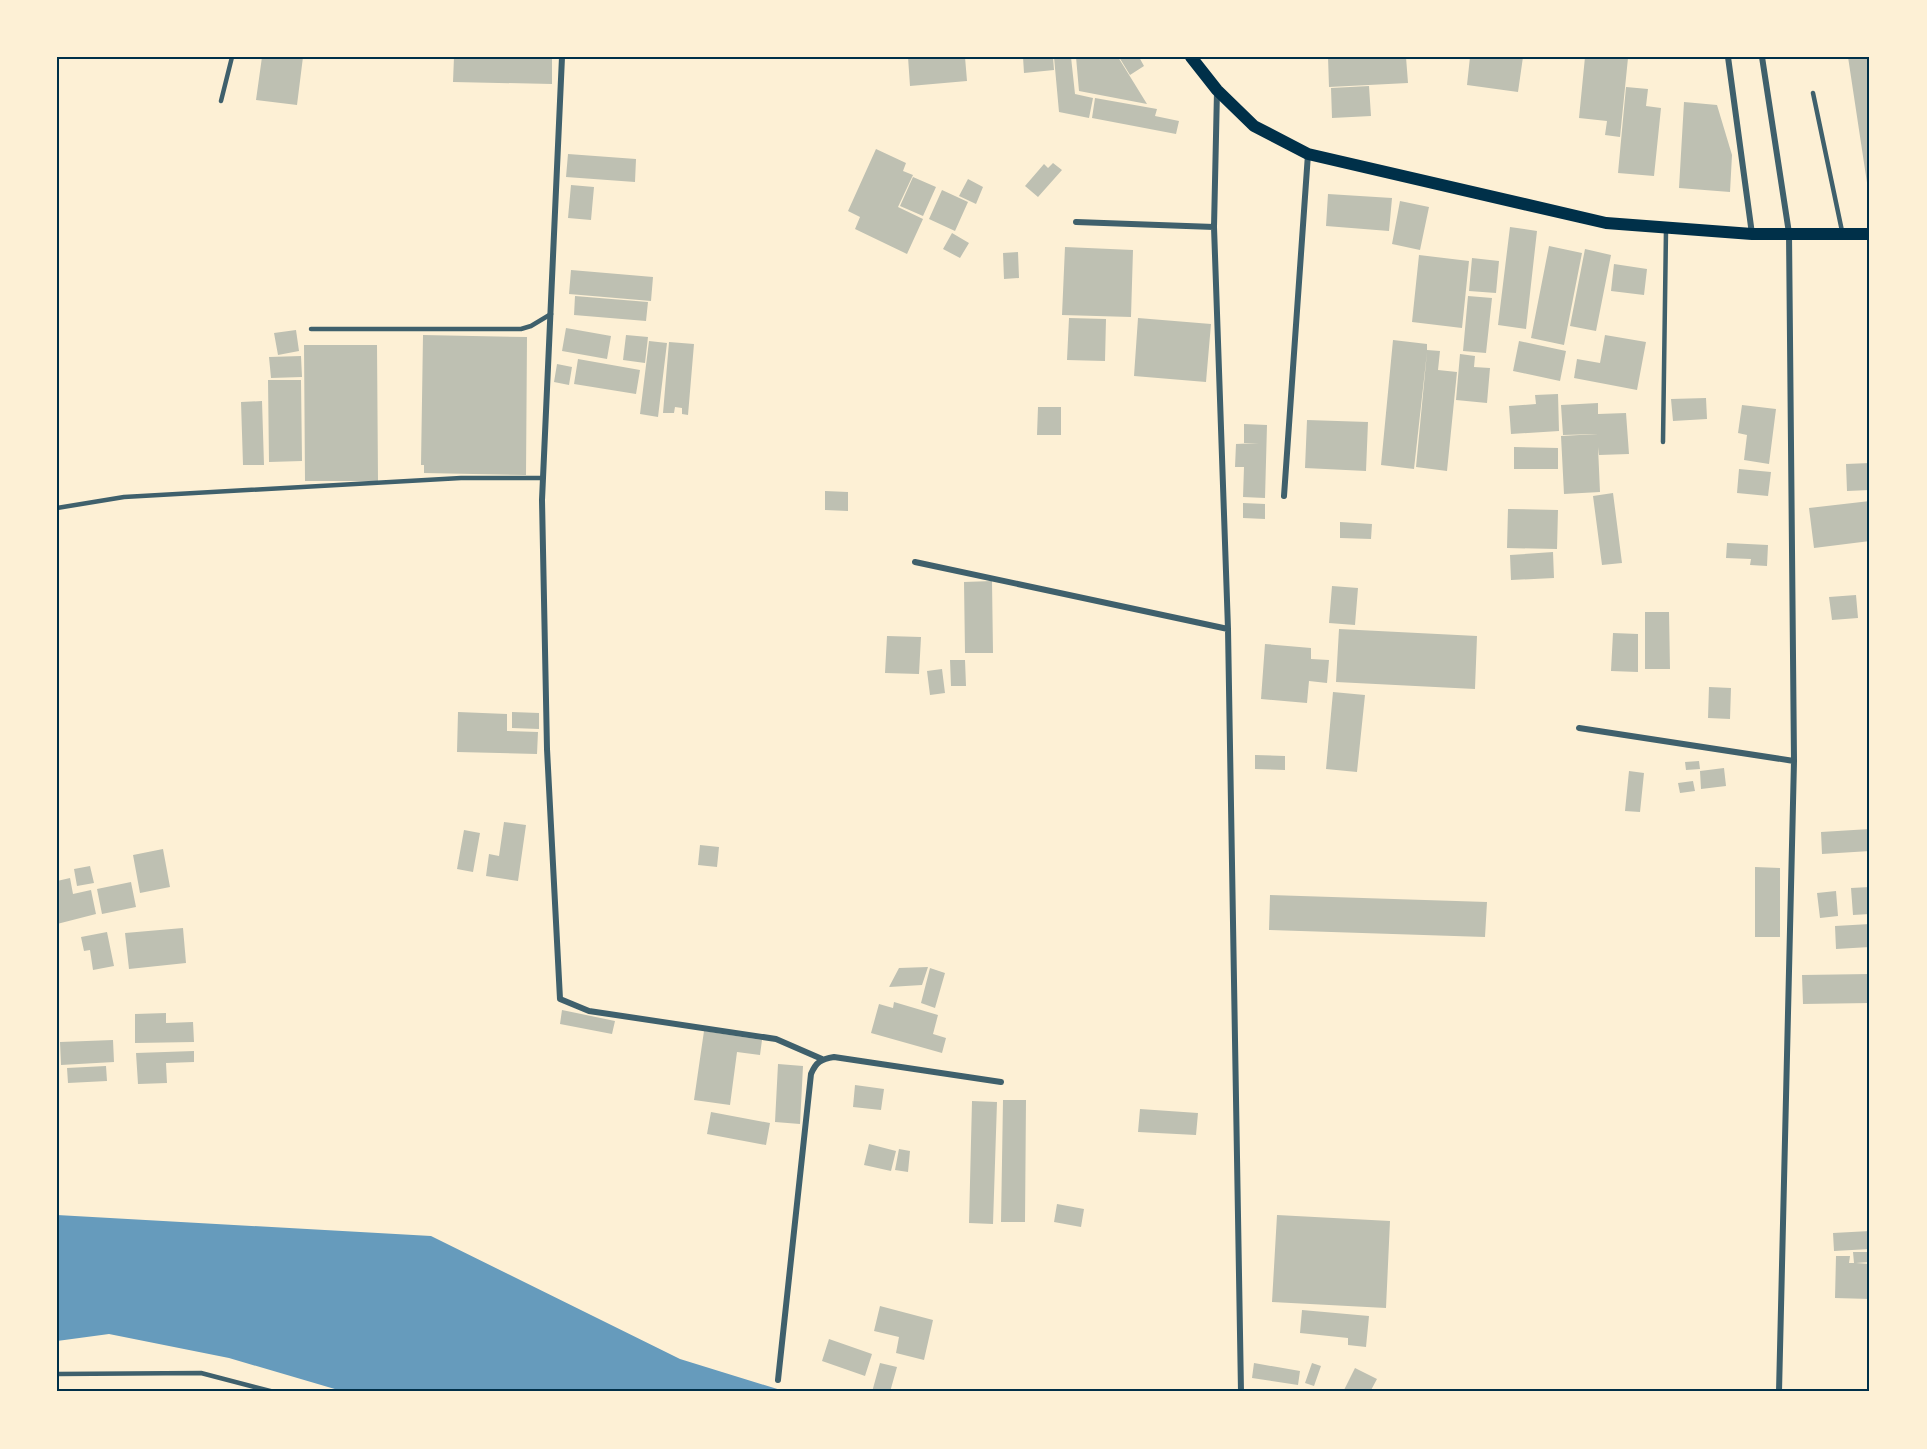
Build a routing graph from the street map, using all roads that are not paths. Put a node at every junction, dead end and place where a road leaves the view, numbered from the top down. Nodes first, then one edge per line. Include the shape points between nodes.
1 (232, 57) edge
2 (562, 57) edge
3 (1191, 57) edge
4 (1728, 57) edge
5 (1761, 57) edge
6 (1217, 90) junction
7 (1813, 93) dead end
8 (221, 101) dead end
9 (1308, 154) junction
10 (1076, 222) dead end
11 (1214, 227) junction
12 (1666, 227) junction
13 (1789, 233) junction
14 (1752, 234) junction
15 (1842, 234) junction
16 (1870, 234) edge
17 (550, 314) junction
18 (311, 329) dead end
19 (1663, 442) dead end
20 (543, 478) junction
21 (1284, 496) dead end
22 (57, 508) edge
23 (915, 562) dead end
24 (1228, 629) junction
25 (1579, 728) dead end
26 (1794, 761) junction
27 (822, 1059) junction
28 (1001, 1082) dead end
29 (57, 1374) edge
30 (778, 1380) dead end
31 (274, 1392) edge
32 (1241, 1392) edge
33 (1779, 1392) edge

1 - 8 lane
2 - 17 street
3 - 6 main road
4 - 14 street
5 - 13 street
6 - 9 main road via 1254,126
6 - 11 street
7 - 15 lane
9 - 12 main road via 1606,223
9 - 21 street
10 - 11 street
11 - 24 street
12 - 14 main road
12 - 19 lane
13 - 14 main road
13 - 15 main road
13 - 26 street
15 - 16 main road
17 - 18 lane via 521,329
17 - 20 street
20 - 22 lane via 461,478 135,496
20 - 27 street via 548,749 560,999 589,1011 776,1039
23 - 24 street
24 - 32 street
25 - 26 street
26 - 33 street
27 - 28 street
27 - 30 street via 811,1074
29 - 31 lane via 201,1373

